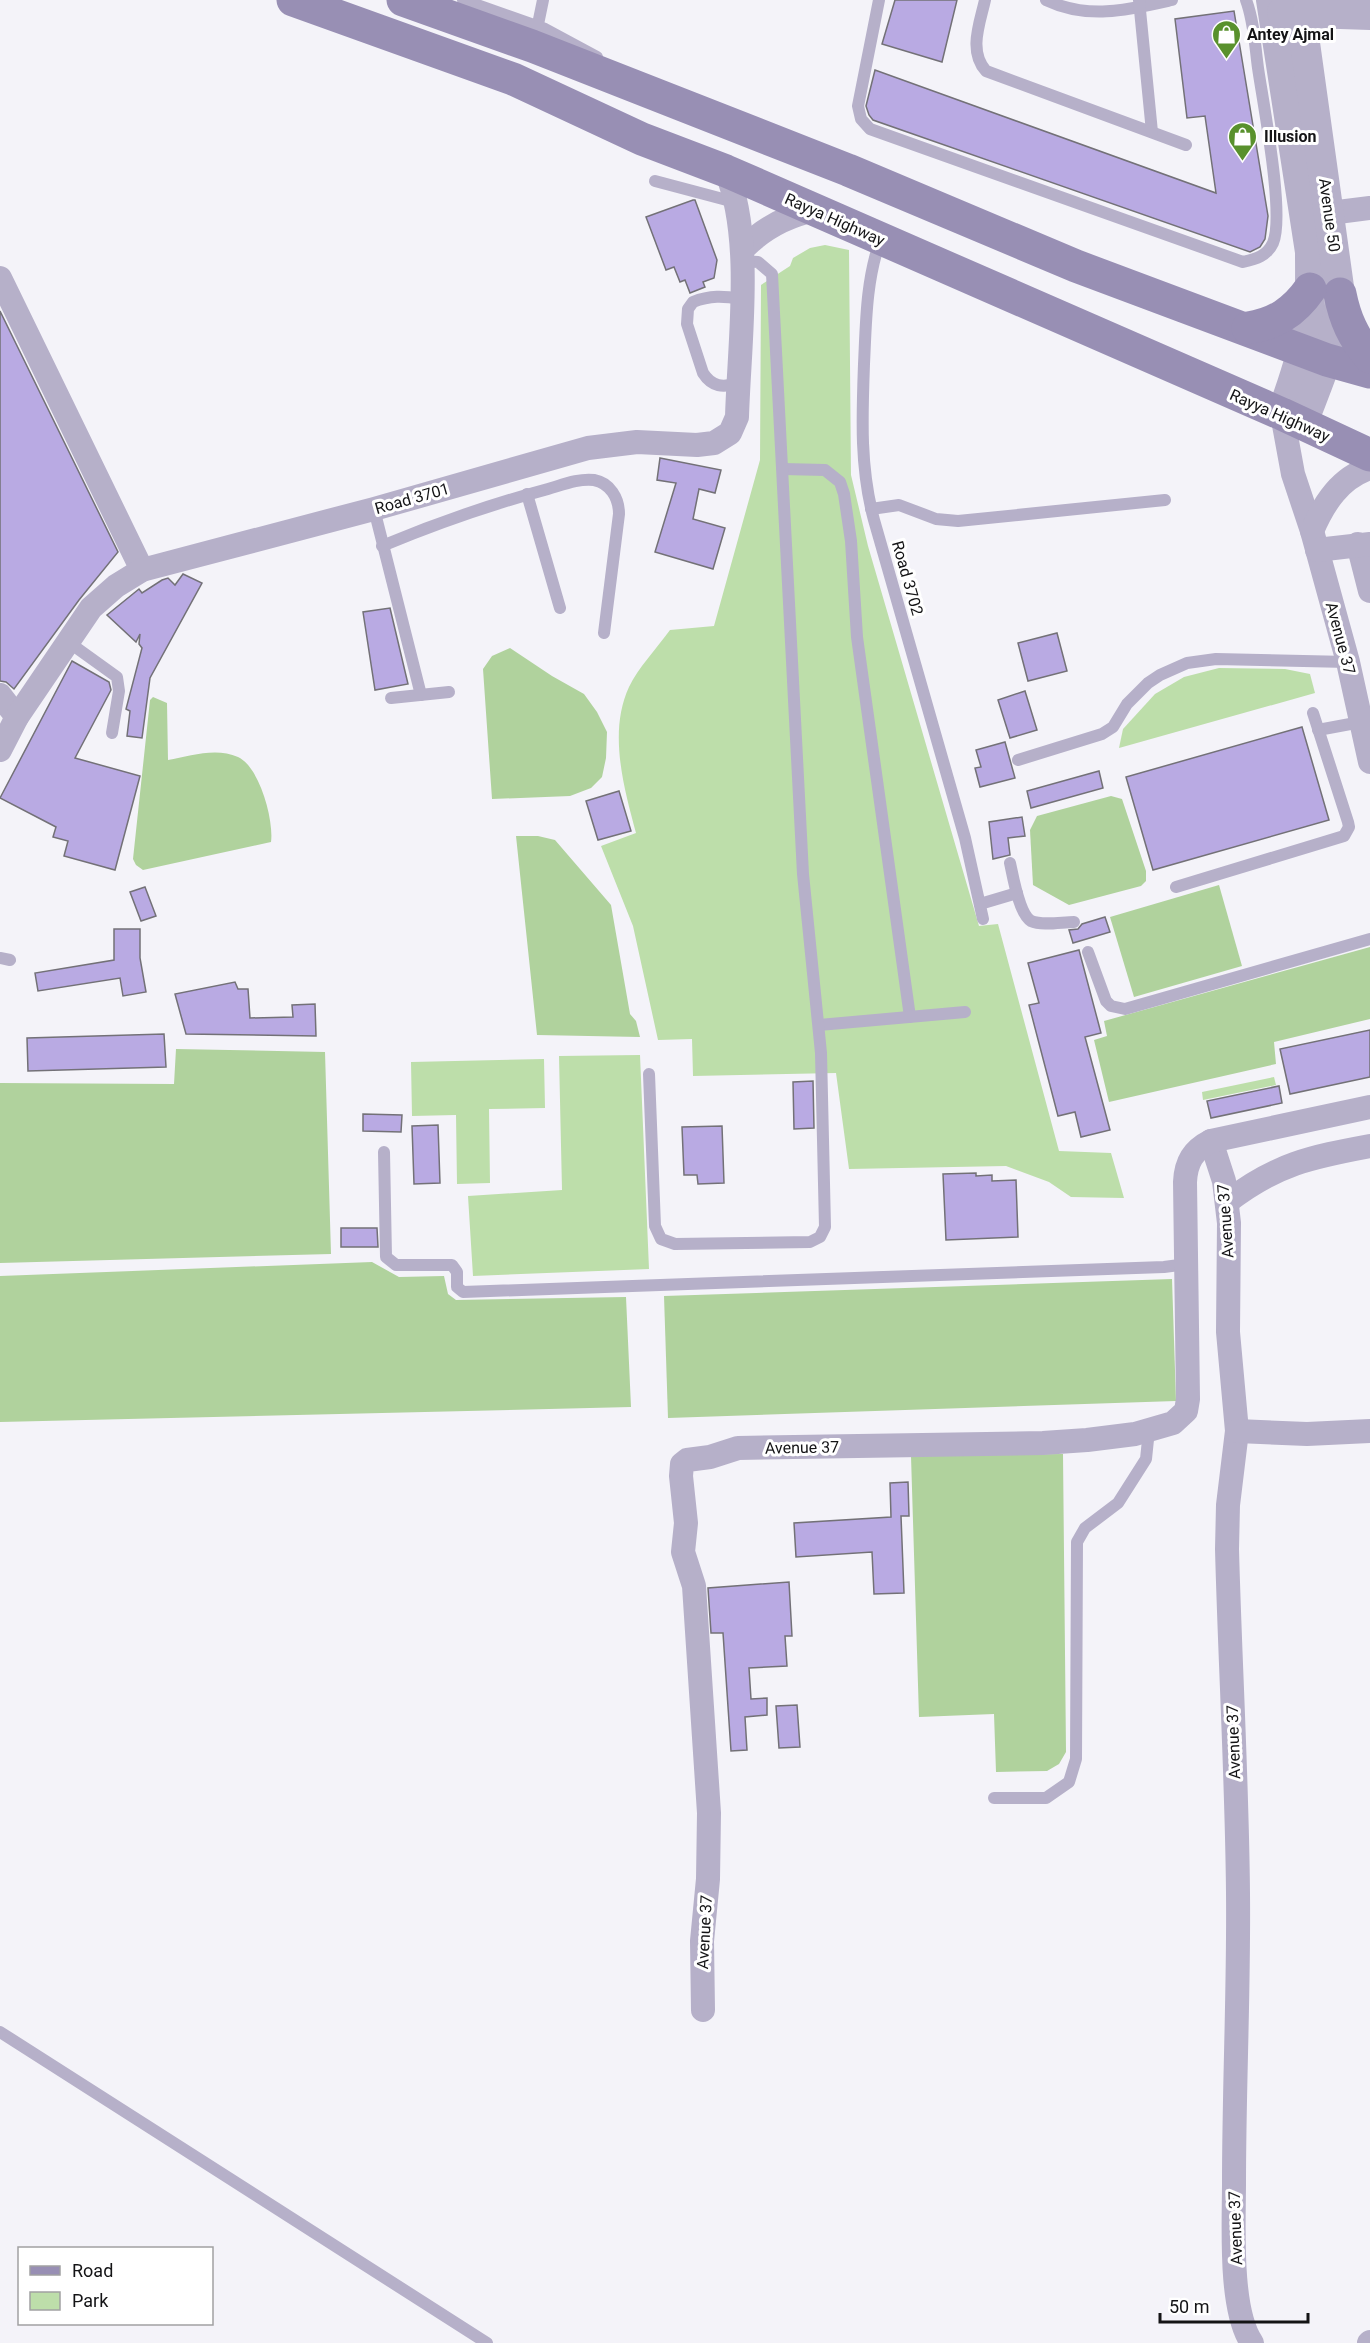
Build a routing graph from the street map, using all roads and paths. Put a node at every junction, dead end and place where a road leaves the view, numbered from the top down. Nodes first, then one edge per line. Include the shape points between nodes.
1 (293, 0) edge
2 (403, 0) edge
3 (463, 0) edge
4 (543, 0) edge
5 (879, 0) edge
6 (985, 0) edge
7 (1172, 0) edge
8 (1246, 0) edge
9 (1052, 1) edge
10 (1139, 4) edge
11 (1091, 6) edge
12 (1286, 6) edge
13 (1370, 15) edge
14 (535, 36) junction
15 (1152, 132) junction
16 (1186, 145) dead end
17 (726, 171) junction
18 (655, 181) dead end
19 (738, 203) junction
20 (1370, 208) edge
21 (815, 210) junction
22 (1330, 213) junction
23 (881, 240) junction
24 (742, 256) junction
25 (0, 278) edge
26 (1325, 292) junction
27 (741, 299) junction
28 (1248, 328) junction
29 (1315, 355) junction
30 (1370, 357) edge
31 (1370, 372) edge
32 (738, 383) junction
33 (1292, 419) junction
34 (1370, 455) edge
35 (1370, 468) edge
36 (783, 469) junction
37 (528, 494) junction
38 (1165, 500) dead end
39 (374, 509) junction
40 (871, 509) junction
41 (1314, 541) junction
42 (1364, 544) edge
43 (382, 546) junction
44 (142, 570) junction
45 (1370, 591) edge
46 (560, 608) dead end
47 (604, 633) dead end
48 (67, 641) junction
49 (1348, 662) junction
50 (449, 692) dead end
51 (0, 695) edge
52 (421, 695) junction
53 (391, 698) dead end
54 (1313, 712) dead end
55 (17, 717) junction
56 (1361, 722) junction
57 (1318, 730) junction
58 (112, 733) dead end
59 (0, 750) edge
60 (1018, 760) dead end
61 (1370, 762) edge
62 (1010, 863) dead end
63 (1176, 887) dead end
64 (1017, 893) junction
65 (980, 904) junction
66 (983, 919) dead end
67 (1074, 922) dead end
68 (1370, 939) edge
69 (1088, 952) dead end
70 (965, 1012) dead end
71 (910, 1017) junction
72 (819, 1025) junction
73 (649, 1074) dead end
74 (1370, 1107) edge
75 (1211, 1141) junction
76 (1370, 1146) edge
77 (384, 1152) dead end
78 (1227, 1202) junction
79 (1187, 1264) junction
80 (1149, 1430) junction
81 (1236, 1431) junction
82 (1370, 1431) edge
83 (994, 1798) dead end
84 (703, 2010) dead end
85 (0, 2032) edge
86 (488, 2343) edge
87 (1252, 2343) edge

1 - 17 main road, Rayya Highway via 513,79 642,139
2 - 14 main road
3 - 14 lane
4 - 14 lane
5 - 8 lane via 858,106 861,120 870,129 1243,262 1266,253 1276,230 1272,159
6 - 15 lane via 976,51 986,70
7 - 10 lane
9 - 11 lane
10 - 11 lane via 1123,11
10 - 15 lane
12 - 13 street
12 - 22 street, Avenue 50
12 - 26 street, Avenue 50 via 1310,252
14 - 28 main road via 630,84 1076,266
15 - 16 lane
17 - 19 street, Road 3701
17 - 21 main road, Rayya Highway
18 - 19 lane
19 - 24 street, Road 3701
20 - 22 street
21 - 23 main road, Rayya Highway
21 - 24 street via 774,225 751,240
22 - 26 street, Avenue 50
23 - 33 main road, Rayya Highway
23 - 40 lane, Road 3702 via 868,290 861,437
24 - 27 street, Road 3701
24 - 36 lane via 758,262 772,274
25 - 44 street
26 - 28 main road via 1302,302 1277,321
26 - 29 street, Avenue 50
26 - 30 main road
27 - 32 street, Road 3701
27 - 32 lane via 702,298 693,302 686,316 707,380 721,387
28 - 29 main road
29 - 31 main road
29 - 33 street, Avenue 50
32 - 39 street, Road 3701 via 734,425 730,433 714,443 637,442 588,448
33 - 34 main road, Rayya Highway
33 - 41 street, Avenue 37 via 1293,474
35 - 41 street via 1339,486 1322,507
36 - 71 lane via 825,470 840,482 844,494 857,638
36 - 72 lane via 804,883
37 - 43 lane via 430,525
37 - 46 lane
37 - 47 lane via 593,480 607,486 617,499 619,514
38 - 40 lane via 958,521 936,519 899,505
39 - 43 lane
39 - 44 street, Road 3701
40 - 65 lane, Road 3702 via 962,827
41 - 42 street
41 - 49 street, Avenue 37
42 - 45 street
43 - 52 lane
44 - 48 street, Road 3701 via 101,597
48 - 55 street, Road 3701
48 - 58 lane via 114,674 119,682
49 - 56 street, Avenue 37
49 - 60 lane via 1216,659 1187,663 1148,683 1127,704 1113,727 1102,734
50 - 52 lane
51 - 55 street
52 - 53 lane
54 - 57 lane
55 - 59 street, Road 3701
56 - 57 lane
56 - 61 street, Avenue 37
57 - 63 lane via 1348,822 1344,836
62 - 64 lane
64 - 65 lane
64 - 67 lane via 1025,915 1033,922
65 - 66 lane, Road 3702
68 - 69 lane via 1125,1009 1111,1006 1102,996
70 - 71 lane
71 - 72 lane
72 - 73 lane via 825,1227 820,1238 810,1242 675,1244 661,1239 655,1226
74 - 75 street
75 - 78 street, Avenue 37
75 - 79 street, Avenue 37 via 1194,1153 1186,1171
76 - 78 street via 1289,1164
77 - 79 lane via 386,1257 396,1265 452,1265 457,1272 457,1287 463,1292
78 - 81 street, Avenue 37 via 1228,1332
79 - 80 street, Avenue 37 via 1187,1405 1178,1420
80 - 83 lane via 1146,1459 1118,1503 1084,1528 1077,1542 1077,1759 1069,1782 1046,1798
80 - 84 street, Avenue 37 via 1043,1443 738,1448 682,1464 686,1523 683,1552 693,1586 709,1813 702,1941
81 - 82 street
81 - 87 street, Avenue 37 via 1227,1549 1238,1893 1234,2230 1240,2314
85 - 86 lane

